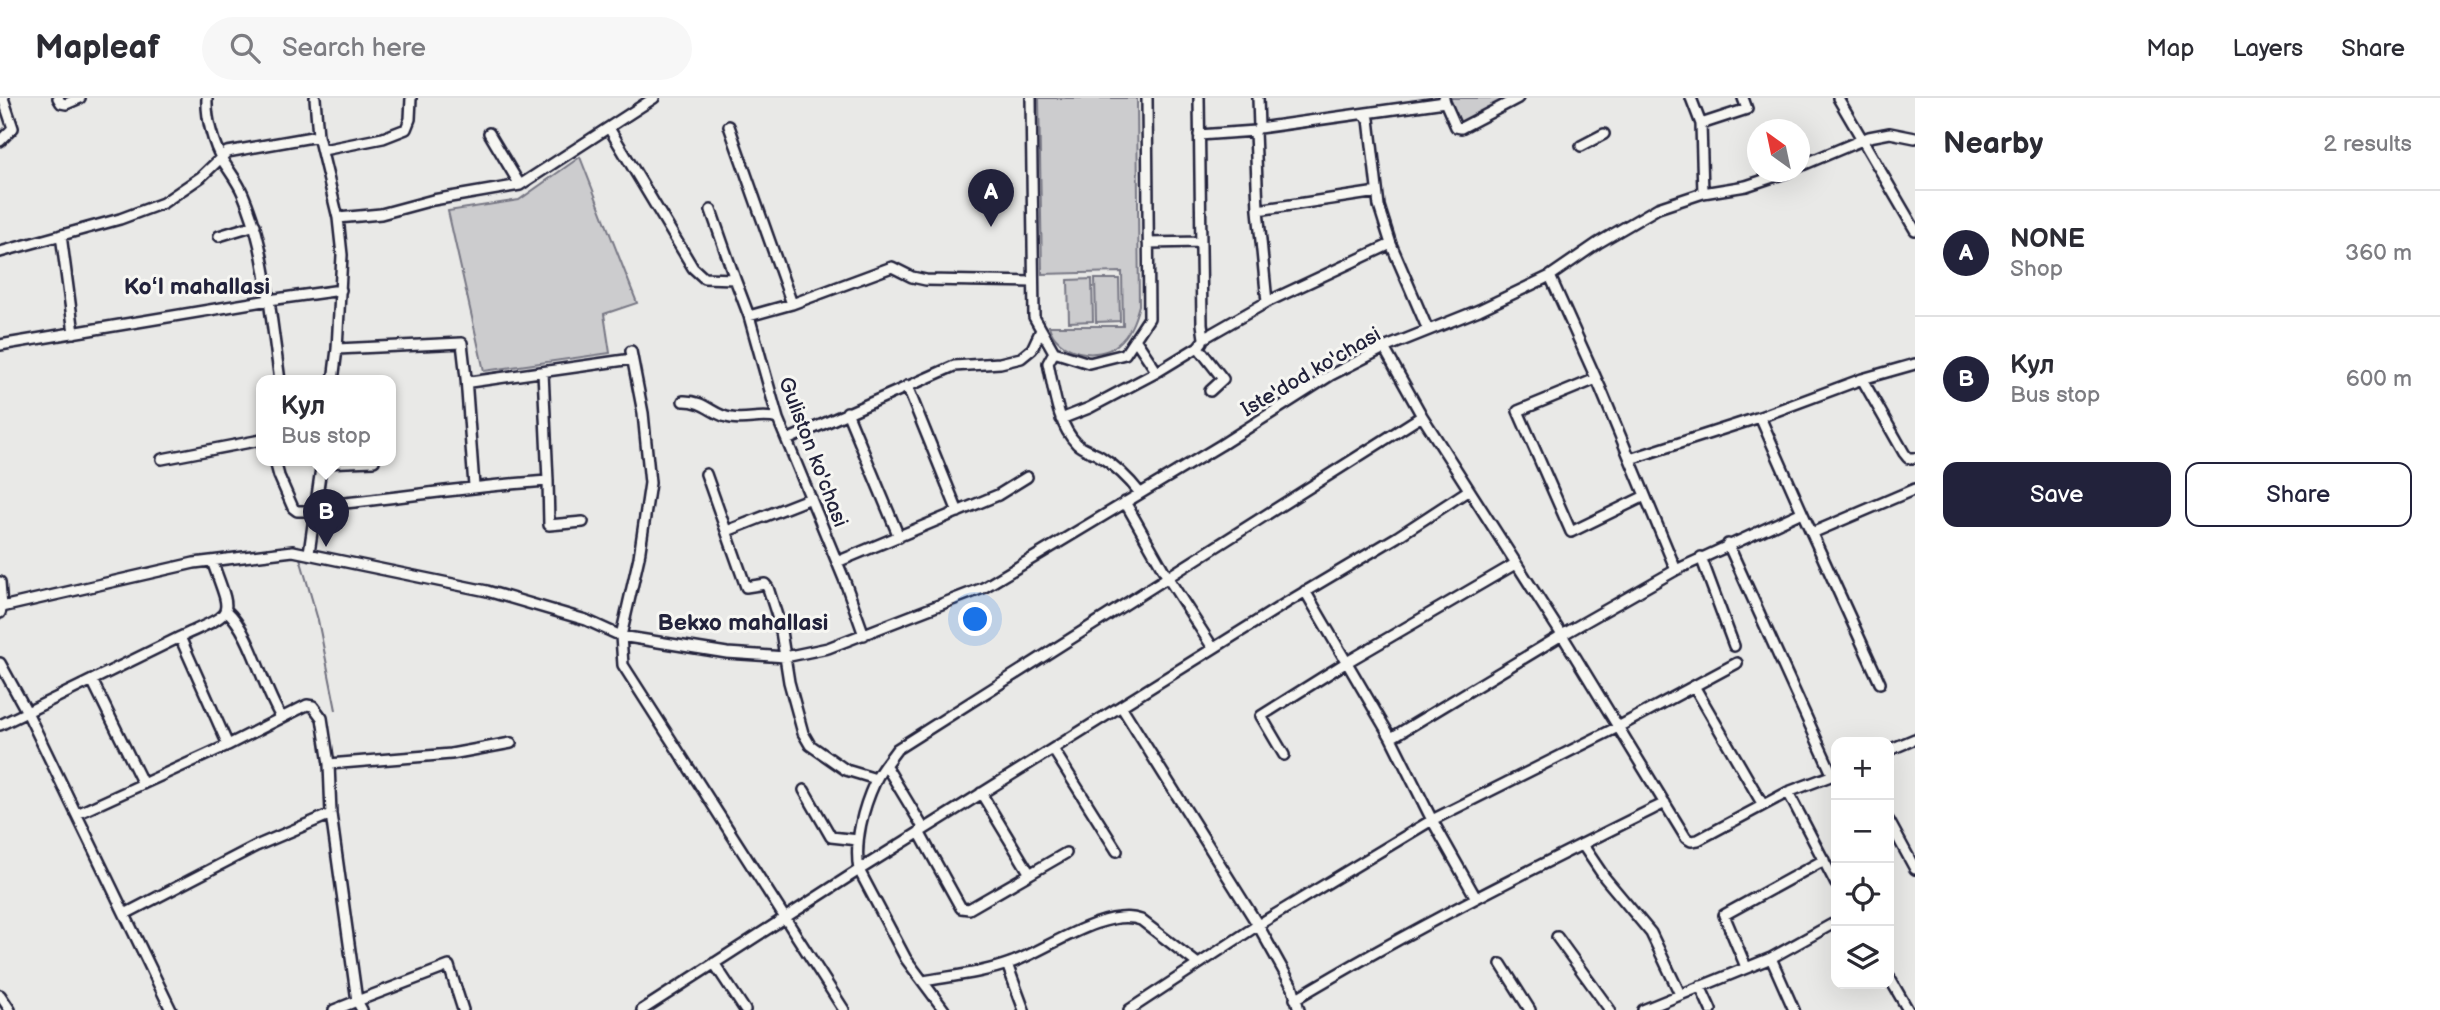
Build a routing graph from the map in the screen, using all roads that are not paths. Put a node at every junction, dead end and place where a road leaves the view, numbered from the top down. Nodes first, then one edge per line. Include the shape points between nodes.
1 (3, 98) edge
2 (58, 98) edge
3 (80, 98) edge
4 (206, 98) edge
5 (315, 98) edge
6 (411, 98) edge
7 (654, 98) edge
8 (1031, 98) edge
9 (1147, 98) edge
10 (1199, 98) edge
11 (1258, 98) edge
12 (1518, 98) edge
13 (1691, 98) edge
14 (1743, 98) edge
15 (1838, 98) edge
16 (1445, 100) edge
17 (1363, 114) junction
18 (1702, 124) junction
19 (729, 126) dead end
20 (609, 128) junction
21 (1257, 130) junction
22 (489, 133) dead end
23 (1604, 134) dead end
24 (1199, 135) junction
25 (318, 136) junction
26 (1866, 138) junction
27 (1915, 138) edge
28 (0, 141) edge
29 (1581, 146) dead end
30 (323, 150) junction
31 (221, 158) junction
32 (1810, 162) edge
33 (1758, 182) edge
34 (520, 185) junction
35 (1377, 192) junction
36 (1703, 193) junction
37 (711, 210) dead end
38 (1258, 210) junction
39 (338, 218) junction
40 (256, 225) junction
41 (1915, 230) edge
42 (61, 235) junction
43 (219, 236) dead end
44 (1201, 242) junction
45 (1148, 243) junction
46 (1391, 244) junction
47 (0, 252) edge
48 (1550, 276) junction
49 (735, 279) junction
50 (1033, 282) junction
51 (341, 290) junction
52 (270, 300) junction
53 (1267, 302) junction
54 (792, 304) junction
55 (749, 316) junction
56 (1041, 330) junction
57 (1427, 330) junction
58 (74, 333) junction
59 (1204, 338) junction
60 (1135, 339) junction
61 (0, 345) edge
62 (1199, 347) junction
63 (1384, 348) junction
64 (337, 349) junction
65 (1054, 352) junction
66 (1915, 364) edge
67 (543, 372) junction
68 (1157, 372) junction
69 (279, 375) edge
70 (334, 375) edge
71 (466, 378) junction
72 (1596, 379) junction
73 (1862, 379) junction
74 (906, 386) junction
75 (1210, 391) dead end
76 (683, 401) dead end
77 (847, 412) junction
78 (1422, 415) junction
79 (1759, 417) junction
80 (778, 419) junction
81 (1061, 419) junction
82 (787, 440) junction
83 (256, 441) edge
84 (1915, 458) edge
85 (162, 459) dead end
86 (1630, 459) junction
87 (276, 466) edge
88 (321, 466) edge
89 (706, 474) dead end
90 (1027, 477) dead end
91 (548, 481) junction
92 (474, 486) junction
93 (1915, 489) edge
94 (1469, 490) junction
95 (1140, 494) junction
96 (1645, 496) junction
97 (811, 498) junction
98 (1125, 502) junction
99 (315, 508) junction
100 (958, 512) junction
101 (1802, 512) junction
102 (583, 522) dead end
103 (727, 531) junction
104 (1812, 533) junction
105 (899, 537) junction
106 (1728, 544) junction
107 (309, 553) junction
108 (1701, 558) junction
109 (212, 561) junction
110 (838, 562) junction
111 (1515, 564) junction
112 (1676, 570) junction
113 (1168, 578) junction
114 (0, 582) edge
115 (1305, 591) junction
116 (1, 610) edge
117 (227, 611) junction
118 (864, 635) junction
119 (1562, 635) junction
120 (621, 636) junction
121 (180, 637) junction
122 (1734, 646) dead end
123 (1213, 648) junction
124 (785, 657) junction
125 (1347, 662) junction
126 (0, 663) edge
127 (1737, 663) dead end
128 (92, 680) junction
129 (1880, 683) dead end
130 (1694, 686) junction
131 (1121, 706) junction
132 (27, 712) junction
133 (281, 717) junction
134 (0, 725) edge
135 (1618, 727) junction
136 (1391, 738) junction
137 (1915, 739) edge
138 (511, 743) dead end
139 (228, 745) junction
140 (1053, 749) junction
141 (1894, 749) edge
142 (1284, 755) dead end
143 (329, 764) junction
144 (886, 766) junction
145 (1831, 766) edge
146 (1831, 776) edge
147 (876, 779) junction
148 (143, 784) junction
149 (804, 790) dead end
150 (1787, 792) junction
151 (981, 793) junction
152 (1665, 803) junction
153 (1763, 806) junction
154 (77, 814) junction
155 (331, 814) junction
156 (1432, 820) junction
157 (921, 830) junction
158 (1894, 830) edge
159 (858, 841) junction
160 (1581, 844) junction
161 (1117, 851) dead end
162 (1066, 853) dead end
163 (1824, 860) junction
164 (1915, 869) edge
165 (859, 870) junction
166 (1030, 874) junction
167 (1831, 874) edge
168 (1476, 898) junction
169 (125, 914) junction
170 (783, 918) junction
171 (1258, 925) junction
172 (1831, 925) edge
173 (1557, 937) dead end
174 (1771, 958) junction
175 (714, 963) junction
176 (1007, 964) junction
177 (1198, 964) junction
178 (1501, 964) dead end
179 (1746, 967) junction
180 (924, 981) junction
181 (1700, 986) junction
182 (1894, 986) edge
183 (1680, 994) junction
184 (0, 995) edge
185 (1295, 999) junction
186 (360, 1006) edge
187 (649, 1008) edge
188 (10, 1010) edge
189 (171, 1010) edge
190 (334, 1010) edge
191 (463, 1010) edge
192 (745, 1010) edge
193 (844, 1010) edge
194 (944, 1010) edge
195 (1024, 1010) edge
196 (1129, 1010) edge
197 (1299, 1010) edge
198 (1530, 1010) edge
199 (1610, 1010) edge
200 (1643, 1010) edge
201 (1711, 1010) edge
202 (1794, 1010) edge
203 (1908, 1010) edge

1 - 28 street via 13,128
2 - 3 street via 66,104
4 - 31 street
5 - 25 street
6 - 30 street via 406,129
7 - 20 street
8 - 50 street
9 - 45 street
10 - 24 street
11 - 21 street
12 - 16 street via 1461,128 1456,127
13 - 18 street
14 - 18 street via 1746,109
15 - 26 street
16 - 17 street
17 - 21 street
17 - 35 street via 1369,119
18 - 36 street
19 - 54 street
20 - 34 street
20 - 49 street via 692,268 704,278
21 - 24 street
21 - 38 street
22 - 34 street
23 - 29 street
24 - 44 street
25 - 30 street
25 - 31 street via 226,152
26 - 27 street via 1889,133
26 - 32 street
26 - 41 street
30 - 39 street
31 - 40 street via 242,190
31 - 42 street via 163,203
33 - 36 street, Iste'dod ko'chasi
34 - 39 street via 381,214
35 - 38 street
35 - 46 street
36 - 48 street, Iste'dod ko'chasi via 1658,208
37 - 49 street, Guliston ko'chasi
38 - 53 street
39 - 51 street
40 - 43 street
40 - 52 street
42 - 47 street
42 - 58 street
44 - 45 street
44 - 59 street
45 - 60 street via 1149,317
46 - 53 street
46 - 57 street
48 - 57 street, Iste'dod ko'chasi
48 - 72 street
49 - 55 street, Guliston ko'chasi
50 - 54 street via 926,280 892,267
50 - 56 street via 1034,317
51 - 52 street
51 - 64 street
52 - 58 street
52 - 69 street
53 - 59 street
54 - 55 street
55 - 80 street, Guliston ko'chasi
56 - 65 street
56 - 74 street via 1032,349 1021,358 954,366
57 - 63 street, Iste'dod ko'chasi
58 - 61 street
59 - 62 street
60 - 65 street via 1125,354 1089,363
60 - 68 street
62 - 68 street
62 - 75 street via 1223,379
63 - 78 street
63 - 95 street, Iste'dod ko'chasi via 1331,375
64 - 70 street
64 - 71 street via 462,343
65 - 81 street via 1048,363
66 - 73 street
67 - 71 street via 470,382
67 - 91 street
67 - 120 street via 632,355 650,482
68 - 81 street
71 - 92 street
72 - 86 street
72 - 96 street via 1518,411 1571,532
73 - 79 street
73 - 84 street via 1904,453
74 - 77 street
74 - 100 street
76 - 80 street via 696,400 730,419
77 - 82 street
77 - 105 street
78 - 94 street
78 - 113 street
79 - 86 street
79 - 101 street
80 - 82 street, Guliston ko'chasi
81 - 95 street via 1078,445 1125,474
82 - 97 street, Guliston ko'chasi
83 - 85 street
86 - 96 street
87 - 99 street via 293,508
88 - 99 street
89 - 103 street
90 - 100 street
91 - 92 street
91 - 102 street via 549,525
92 - 99 street
93 - 104 street
94 - 111 street
94 - 115 street
95 - 98 street, Iste'dod ko'chasi
96 - 112 street
97 - 103 street
97 - 110 street, Guliston ko'chasi
98 - 113 street
98 - 118 street, Iste'dod ko'chasi via 983,588
99 - 107 street
100 - 105 street
101 - 104 street
101 - 106 street
103 - 124 street via 746,587 765,584 768,588
104 - 129 street
105 - 110 street
106 - 108 street
106 - 145 street
107 - 109 street, Iste'dod ko'chasi
107 - 120 street, Iste'dod ko'chasi via 487,591 586,620
108 - 112 street
108 - 122 street
109 - 116 street, Iste'dod ko'chasi
109 - 117 street
110 - 118 street, Guliston ko'chasi
111 - 119 street
111 - 125 street
112 - 119 street
113 - 123 street
113 - 144 street via 897,749
114 - 116 street
115 - 123 street
115 - 125 street
117 - 121 street via 222,618
117 - 133 street via 243,630
118 - 124 street, Iste'dod ko'chasi
119 - 135 street
119 - 136 street
120 - 124 street, Iste'dod ko'chasi
120 - 170 street via 623,665
121 - 128 street
121 - 139 street
123 - 131 street
124 - 147 street via 810,745 846,770
125 - 136 street
125 - 142 street via 1261,716
126 - 132 street
127 - 130 street
128 - 132 street
128 - 148 street
130 - 135 street
130 - 153 street
131 - 140 street
131 - 171 street
132 - 134 street
132 - 154 street
133 - 139 street
133 - 143 street via 313,706 322,718
135 - 152 street
135 - 156 street
136 - 156 street
137 - 141 street
138 - 143 street via 451,754
139 - 148 street
140 - 151 street
140 - 161 street
143 - 155 street
144 - 147 street
144 - 157 street
146 - 150 street
147 - 159 street
148 - 154 street
149 - 159 street via 831,837
150 - 153 street
150 - 163 street
151 - 157 street
151 - 166 street
152 - 153 street via 1691,841
152 - 160 street
154 - 169 street
155 - 169 street via 256,846
155 - 186 street
156 - 168 street
156 - 171 street
157 - 165 street
157 - 166 street via 961,908 969,909
158 - 164 street
159 - 165 street
160 - 168 street
160 - 183 street via 1651,933
162 - 166 street
163 - 167 street
163 - 179 street via 1724,915
165 - 170 street
165 - 180 street via 906,959
168 - 185 street
169 - 189 street
170 - 175 street
170 - 193 street
171 - 177 street
171 - 185 street
172 - 174 street
173 - 199 street
174 - 179 street
174 - 202 street
175 - 187 street
175 - 192 street
176 - 177 street via 1094,924 1134,917
176 - 180 street
176 - 195 street
177 - 196 street
178 - 198 street
179 - 181 street
180 - 194 street
181 - 183 street
181 - 201 street
182 - 203 street
183 - 200 street
184 - 188 street
185 - 197 street
186 - 190 street
186 - 191 street via 449,966

